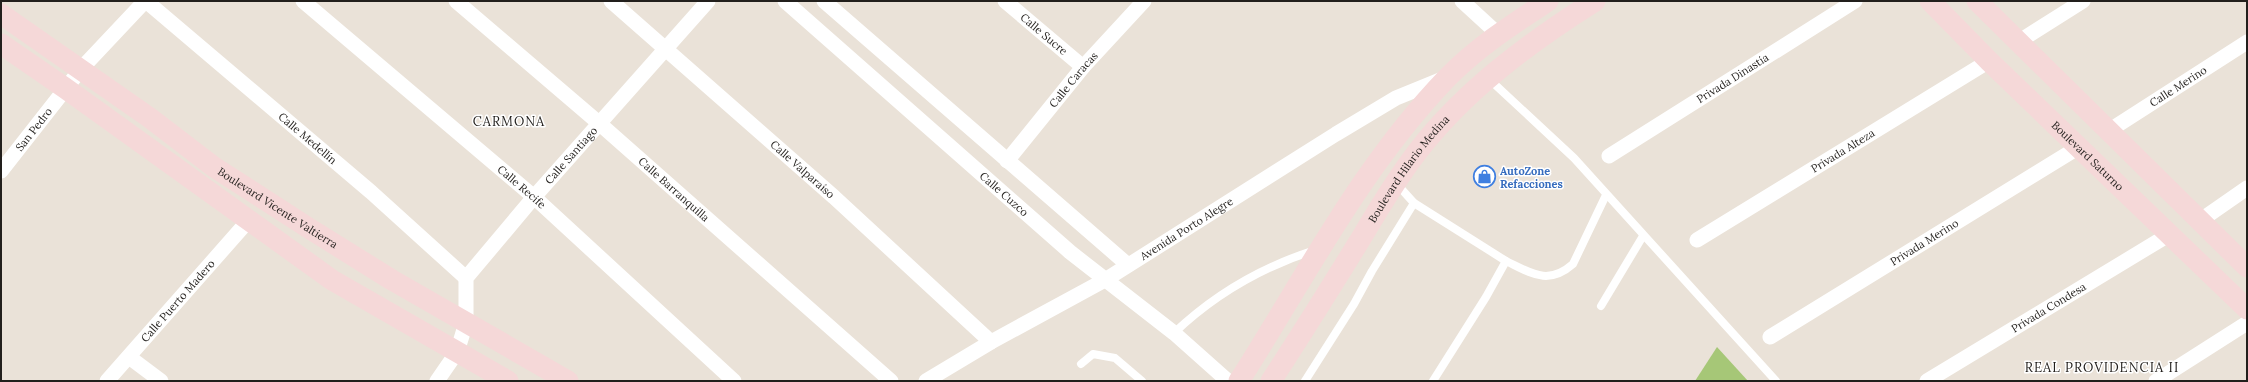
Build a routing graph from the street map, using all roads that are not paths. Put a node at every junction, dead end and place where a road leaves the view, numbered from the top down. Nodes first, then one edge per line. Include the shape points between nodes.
1 (146, 1) edge
2 (303, 1) edge
3 (456, 1) edge
4 (611, 1) edge
5 (708, 1) edge
6 (785, 1) edge
7 (824, 1) edge
8 (1005, 1) edge
9 (1144, 1) edge
10 (1462, 1) edge
11 (1548, 1) edge
12 (1595, 1) edge
13 (1855, 1) edge
14 (1930, 1) edge
15 (1978, 1) edge
16 (2083, 1) edge
17 (1, 14) edge
18 (1498, 34) junction
19 (2018, 42) junction
20 (2247, 42) edge
21 (1, 44) edge
22 (666, 48) junction
23 (1989, 61) junction
24 (1082, 67) junction
25 (81, 69) junction
26 (1448, 77) junction
27 (1488, 78) junction
28 (65, 88) junction
29 (600, 124) junction
30 (2110, 130) junction
31 (2079, 147) junction
32 (1609, 156) dead end
33 (1007, 161) junction
34 (1, 170) edge
35 (1395, 183) junction
36 (2247, 188) edge
37 (1606, 195) junction
38 (534, 198) junction
39 (1414, 203) junction
40 (2201, 220) junction
41 (248, 221) junction
42 (2170, 234) junction
43 (1643, 236) junction
44 (1697, 240) dead end
45 (1320, 248) junction
46 (1506, 261) junction
47 (1128, 265) junction
48 (2247, 267) edge
49 (466, 278) junction
50 (1104, 280) junction
51 (1601, 306) dead end
52 (2247, 309) edge
53 (466, 323) junction
54 (2247, 323) edge
55 (1174, 333) junction
56 (1770, 337) dead end
57 (991, 342) junction
58 (457, 352) junction
59 (128, 357) junction
60 (1080, 364) dead end
61 (107, 381) edge
62 (161, 381) edge
63 (437, 381) edge
64 (508, 381) edge
65 (568, 381) edge
66 (734, 381) edge
67 (891, 381) edge
68 (926, 381) edge
69 (1142, 381) edge
70 (1228, 381) edge
71 (1239, 381) edge
72 (1271, 381) edge
73 (1305, 381) edge
74 (1433, 381) edge
75 (1776, 381) edge
76 (1927, 381) edge
77 (2156, 381) edge

1 - 25 street, San Pedro
1 - 49 street, Calle Medellín via 371,192
2 - 38 street, Calle Recife
3 - 29 street, Calle Barranquilla
4 - 22 street, Calle Valparaíso
5 - 22 street, Calle Santiago
6 - 50 street, Calle Cuzco via 990,183
7 - 33 street
8 - 24 street, Calle Sucre
9 - 24 street, Calle Caracas
10 - 18 street
11 - 18 main road
12 - 27 main road, Boulevard Hilario Medina via 1541,36
13 - 32 street, Privada Dinastía
14 - 23 main road, Boulevard Saturno
15 - 19 main road
16 - 19 street
17 - 25 main road, Boulevard Vicente Valtierra
18 - 26 main road
19 - 30 main road
20 - 30 street, Calle Merino
21 - 28 main road
22 - 29 street, Calle Santiago
22 - 57 street, Calle Valparaíso via 834,197
23 - 31 main road, Boulevard Saturno
23 - 44 street, Privada Alteza
24 - 33 street, Calle Caracas
25 - 28 street, San Pedro
25 - 53 main road, Boulevard Vicente Valtierra via 214,167 346,252
26 - 45 main road via 1379,158
26 - 47 street, Avenida Porto Alegre via 1390,102
27 - 35 main road, Boulevard Hilario Medina via 1440,125
27 - 37 lane via 1574,158
28 - 34 street, San Pedro
28 - 41 main road
29 - 38 street, Calle Santiago
29 - 67 street, Calle Barranquilla
30 - 40 main road
31 - 42 main road, Boulevard Saturno
31 - 56 street, Privada Merino
33 - 47 street
35 - 39 lane
35 - 72 main road, Boulevard Hilario Medina
36 - 40 street
37 - 43 lane
37 - 46 lane via 1572,264 1565,270 1544,277
38 - 49 street, Calle Santiago
38 - 66 street, Calle Recife
39 - 46 lane
39 - 73 lane
40 - 48 main road
41 - 58 main road via 360,298
41 - 59 street, Calle Puerto Madero
42 - 52 main road, Boulevard Saturno
42 - 76 street, Privada Condesa
43 - 51 lane
43 - 75 lane
45 - 55 lane via 1281,261 1248,278 1215,298
45 - 71 main road
46 - 74 lane
47 - 50 street, Avenida Porto Alegre
49 - 53 street
50 - 55 street, Calle Cuzco
50 - 57 street, Avenida Porto Alegre
53 - 58 street
53 - 65 main road, Boulevard Vicente Valtierra
54 - 77 street
55 - 70 street, Calle Cuzco
57 - 68 street, Avenida Porto Alegre
58 - 63 street
58 - 64 main road
59 - 61 street, Calle Puerto Madero
59 - 62 street
60 - 69 lane via 1093,354 1115,358

